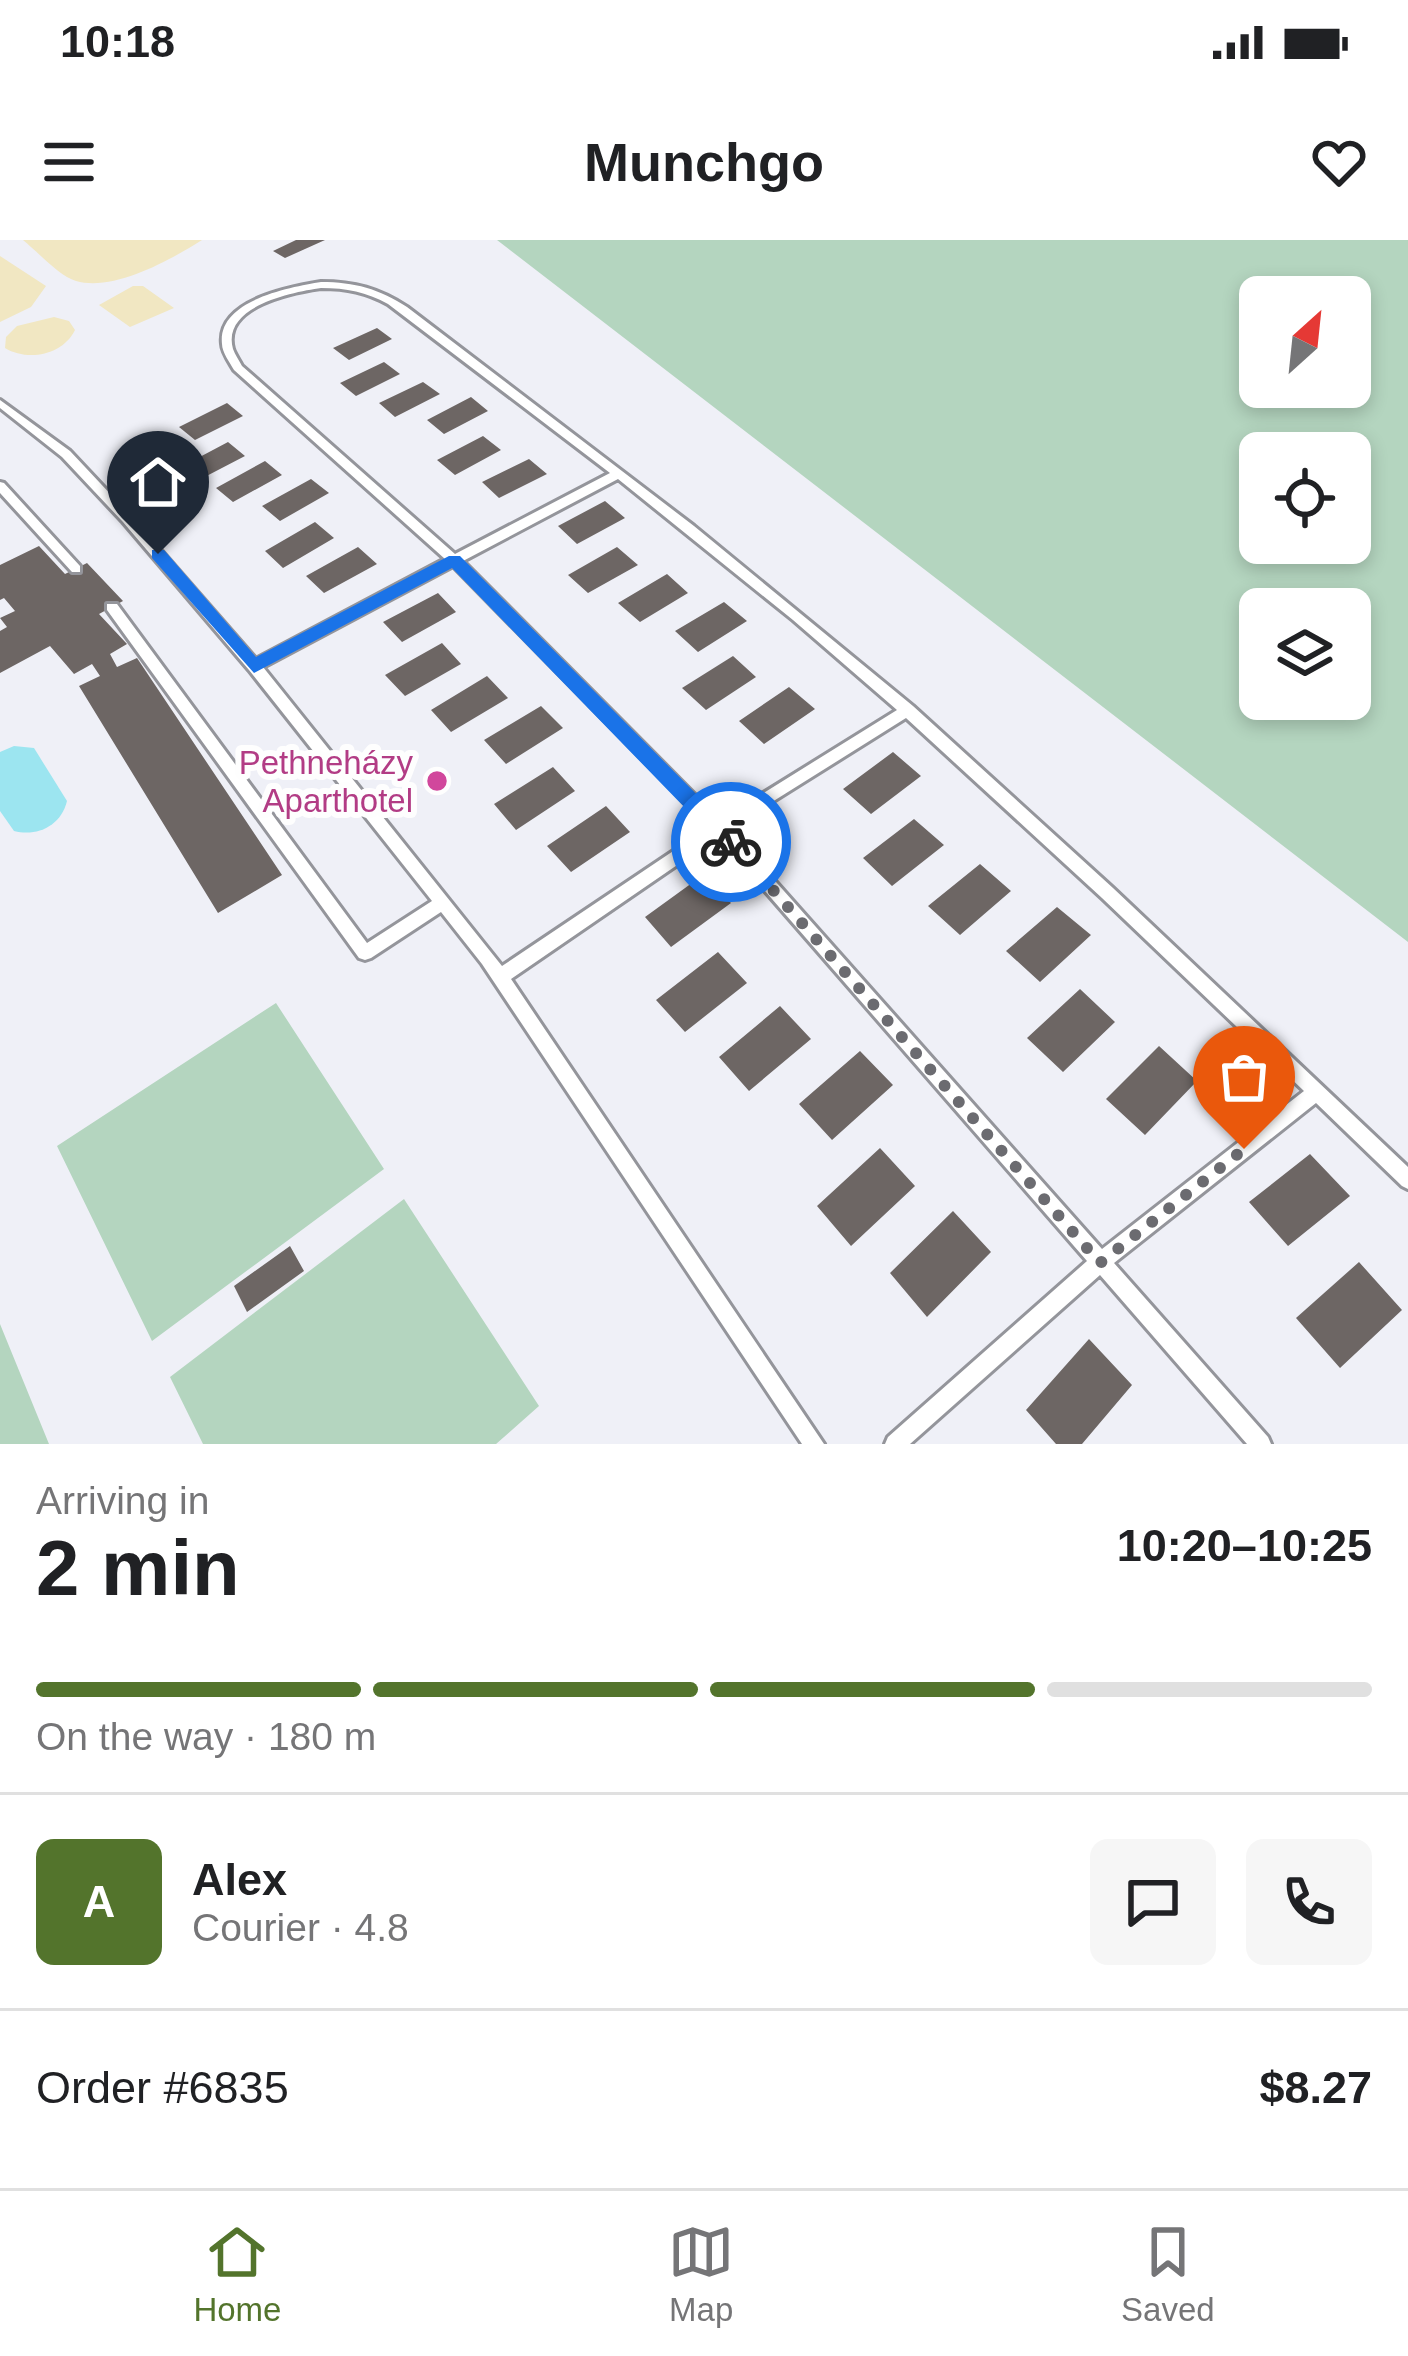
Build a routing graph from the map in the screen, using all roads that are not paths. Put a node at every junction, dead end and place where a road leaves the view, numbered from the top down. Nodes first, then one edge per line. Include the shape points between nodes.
1 (0, 403) edge
2 (619, 473) junction
3 (0, 486) edge
4 (454, 560) junction
5 (76, 568) dead end
6 (112, 607) dead end
7 (254, 666) junction
8 (908, 710) junction
9 (719, 829) junction
10 (442, 902) junction
11 (501, 976) junction
12 (1317, 1092) junction
13 (1408, 1180) edge
14 (1100, 1263) junction
15 (814, 1444) edge
16 (895, 1444) edge
17 (1261, 1444) edge

1 - 7 lane via 66,454
2 - 4 lane
2 - 4 lane via 368,289 306,286 235,318 225,352 238,368
2 - 8 lane
3 - 5 lane
4 - 7 lane
4 - 9 lane
6 - 10 lane via 365,953
7 - 10 lane
8 - 9 lane
8 - 12 lane
9 - 11 lane
9 - 14 lane
10 - 11 lane
11 - 15 lane
12 - 13 lane
12 - 14 lane
14 - 16 lane
14 - 17 lane

